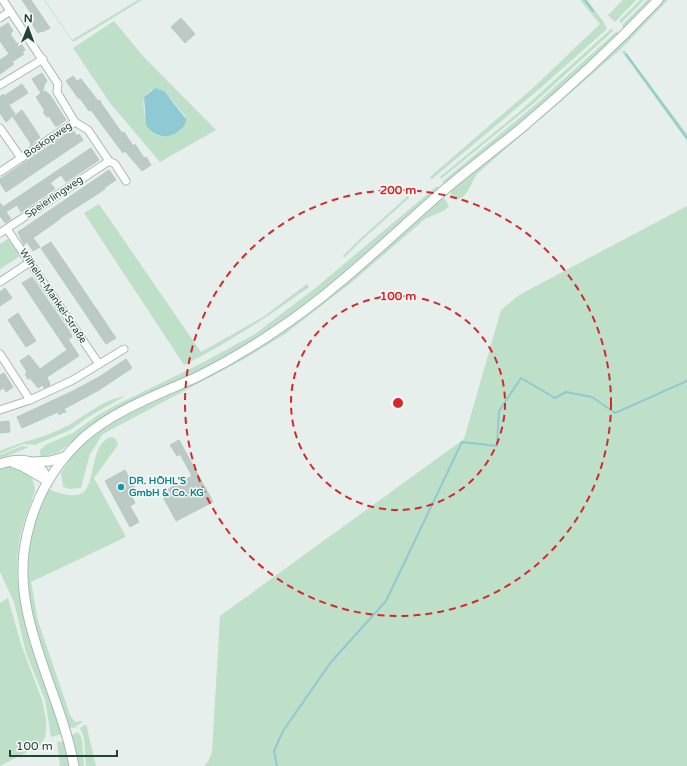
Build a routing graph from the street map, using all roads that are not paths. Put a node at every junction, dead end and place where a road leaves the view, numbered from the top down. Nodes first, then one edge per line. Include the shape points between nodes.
1 (3, 0) edge
2 (658, 0) edge
3 (10, 11) junction
4 (0, 18) edge
5 (43, 59) junction
6 (0, 85) edge
7 (76, 122) junction
8 (0, 128) edge
9 (21, 158) junction
10 (108, 161) junction
11 (0, 172) edge
12 (126, 181) dead end
13 (7, 229) junction
14 (0, 233) edge
15 (30, 262) junction
16 (0, 282) edge
17 (124, 349) dead end
18 (0, 354) edge
19 (99, 364) junction
20 (30, 400) junction
21 (0, 410) edge
22 (64, 457) junction
23 (31, 462) junction
24 (2, 464) edge
25 (48, 481) junction
26 (74, 766) edge

1 - 3 street
2 - 22 main road via 550,104 305,310 232,358 104,424 85,436
3 - 4 street
3 - 5 street
5 - 6 street
5 - 7 street via 58,84 57,92
7 - 9 street, Boskopweg
7 - 10 street via 88,130
8 - 9 street, Boskopweg
9 - 11 street, Boskopweg
10 - 12 street via 115,164
10 - 13 street, Speierlingweg
13 - 14 street, Speierlingweg
13 - 15 street, Wilhelm-Mankel-Straße
15 - 16 street
15 - 19 street, Wilhelm-Mankel-Straße
17 - 19 street
18 - 20 street
19 - 20 street via 73,380
20 - 21 street
22 - 23 main road via 45,462
22 - 25 main road
23 - 24 main road via 13,460
23 - 25 main road via 43,470
24 - 25 main road via 24,467
25 - 26 main road via 34,511 26,538 23,586 30,626 64,722

